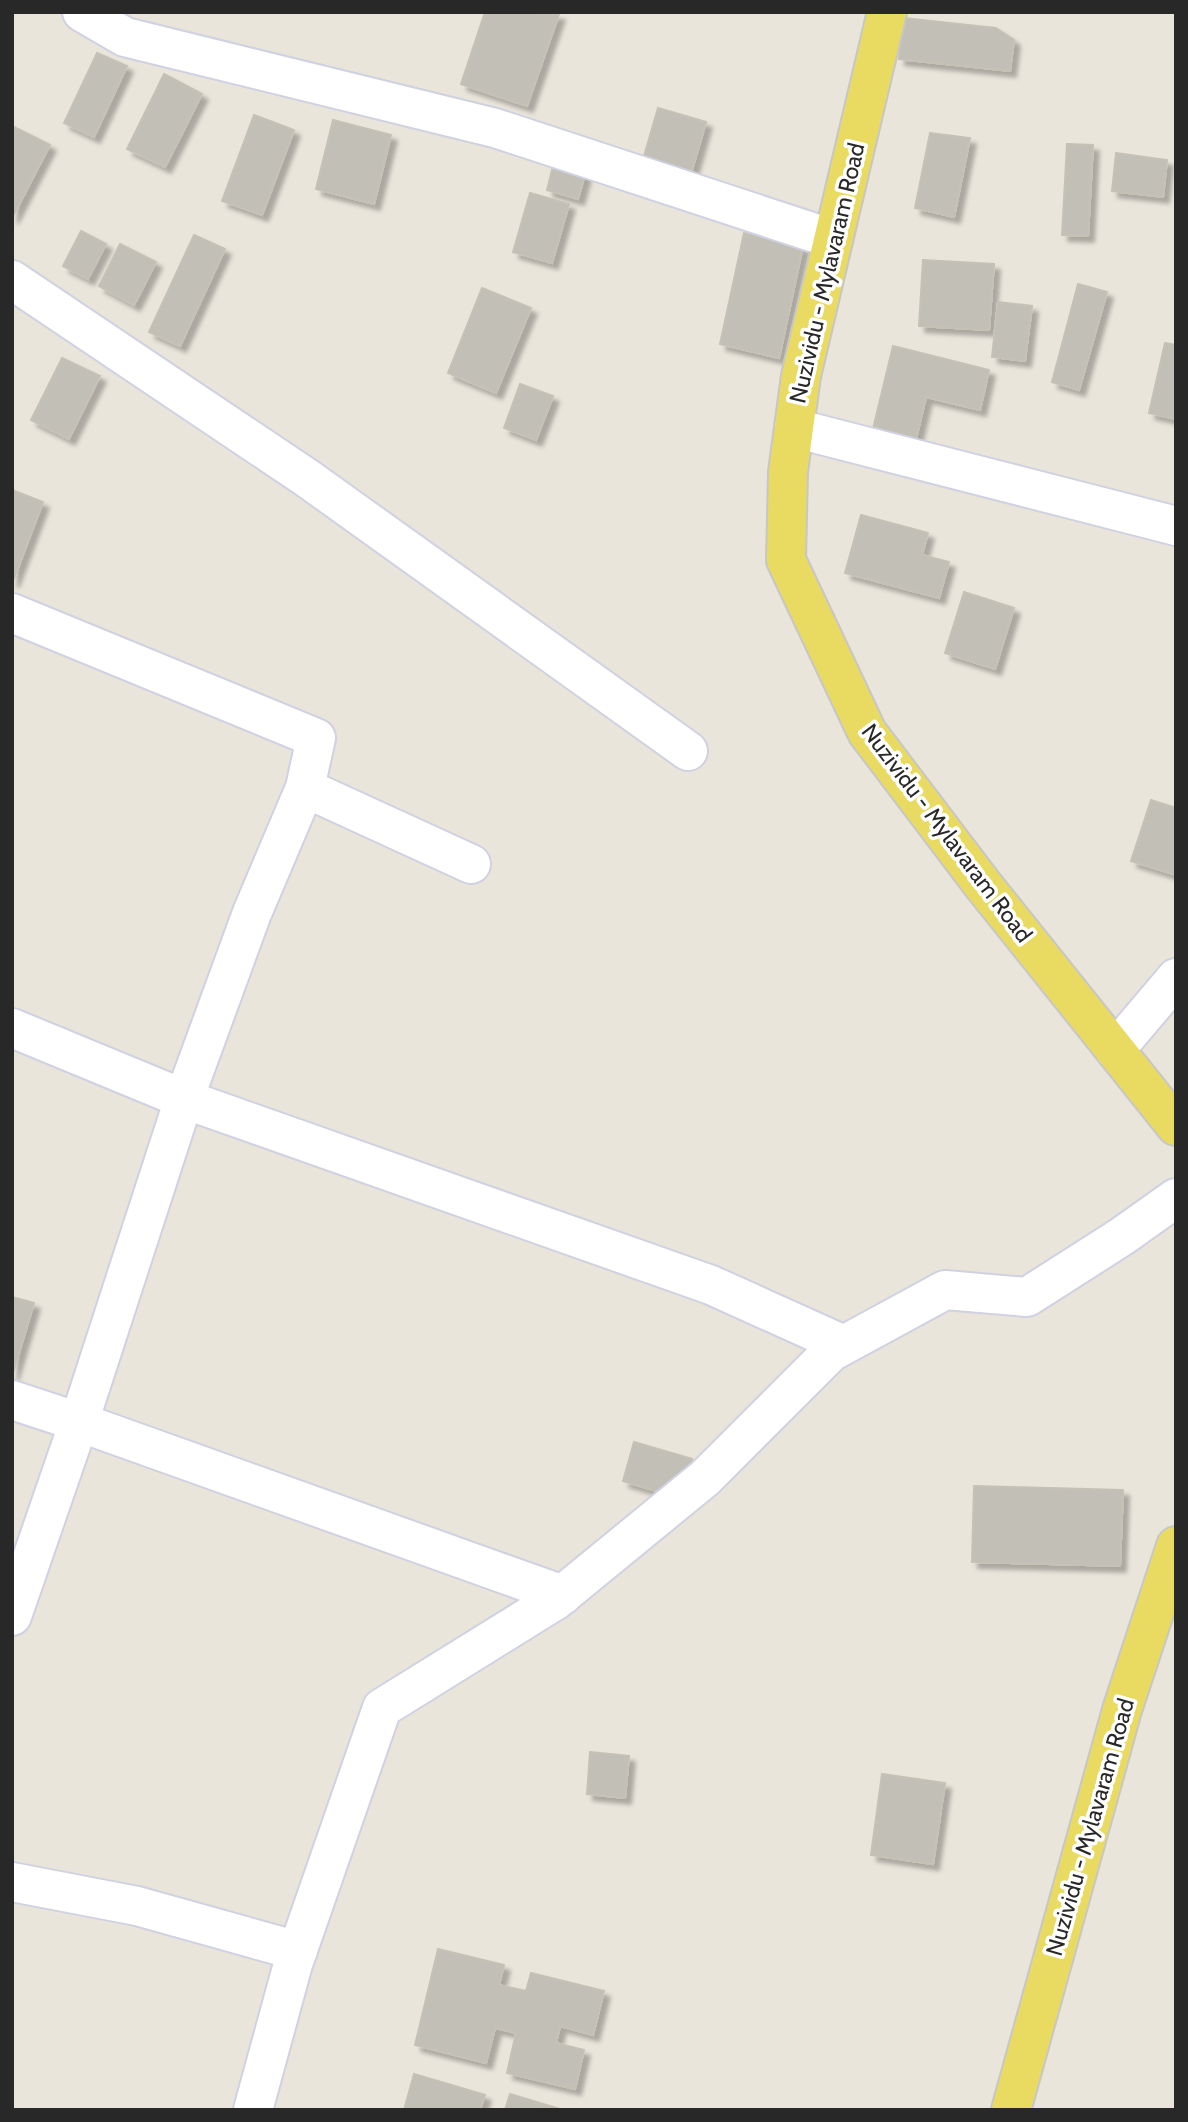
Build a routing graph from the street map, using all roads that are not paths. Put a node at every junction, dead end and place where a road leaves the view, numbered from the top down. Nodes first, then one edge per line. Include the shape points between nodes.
1 (82, 12) edge
2 (887, 12) edge
3 (833, 239) junction
4 (12, 280) edge
5 (794, 428) junction
6 (1176, 526) edge
7 (12, 613) edge
8 (688, 751) dead end
9 (305, 788) junction
10 (471, 864) dead end
11 (1176, 978) edge
12 (12, 1028) edge
13 (1115, 1050) junction
14 (184, 1099) junction
15 (1176, 1126) edge
16 (1176, 1198) edge
17 (844, 1345) junction
18 (12, 1400) edge
19 (79, 1422) junction
20 (1176, 1546) edge
21 (563, 1595) junction
22 (12, 1616) edge
23 (12, 1882) edge
24 (298, 1951) junction
25 (253, 2110) edge
26 (1011, 2110) edge

1 - 3 street via 125,37 495,128
2 - 3 main road, Nuzividu - Mylavaram Road
3 - 5 main road, Nuzividu - Mylavaram Road via 801,376
4 - 8 street via 307,478
5 - 6 street
5 - 13 main road, Nuzividu - Mylavaram Road via 786,560 867,732
7 - 9 street via 316,738
9 - 10 street
9 - 14 street via 252,913
11 - 13 street
12 - 14 street
13 - 15 main road, Nuzividu - Mylavaram Road
14 - 17 street via 711,1285
14 - 19 street
16 - 17 street via 1027,1297 946,1290
17 - 21 street via 831,1352 705,1478
18 - 19 street
19 - 21 street
19 - 22 street
20 - 26 main road, Nuzividu - Mylavaram Road via 1122,1710
21 - 24 street via 382,1708
23 - 24 street via 138,1906
24 - 25 street

